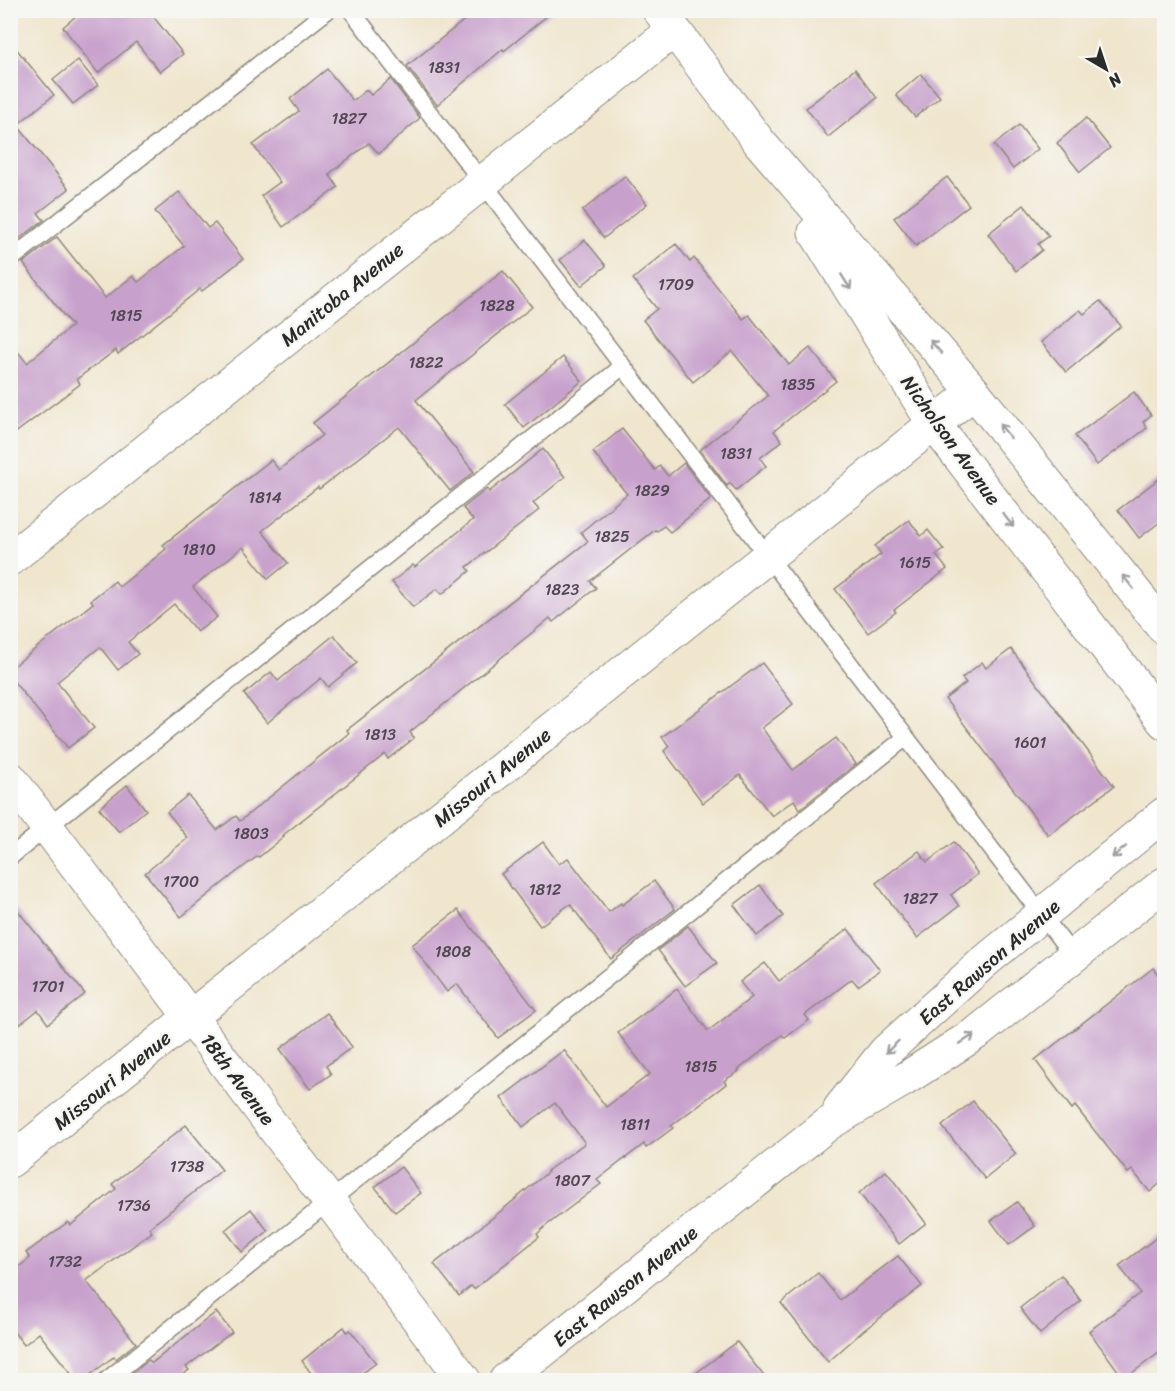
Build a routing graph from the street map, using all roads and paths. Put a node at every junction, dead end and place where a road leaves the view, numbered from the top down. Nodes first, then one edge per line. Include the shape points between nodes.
1 (328, 10) edge
2 (351, 10) edge
3 (667, 20) edge
4 (760, 143) junction
5 (482, 182) junction
6 (10, 260) edge
7 (622, 367) junction
8 (974, 392) junction
9 (934, 424) junction
10 (767, 557) junction
11 (10, 559) edge
12 (1164, 628) edge
13 (1164, 722) edge
14 (905, 738) junction
15 (10, 778) edge
16 (1164, 814) edge
17 (49, 827) junction
18 (10, 857) edge
19 (1164, 884) edge
20 (1164, 904) edge
21 (1041, 916) junction
22 (1110, 926) junction
23 (1073, 956) junction
24 (191, 1017) junction
25 (828, 1124) junction
26 (10, 1161) edge
27 (330, 1201) junction
28 (107, 1380) edge
29 (464, 1380) edge
30 (506, 1380) edge

1 - 6 lane
2 - 5 lane
3 - 4 street, Nicholson Avenue
3 - 5 street, Manitoba Avenue
8 -> 4 street, Nicholson Avenue
4 -> 9 street, Nicholson Avenue
5 - 7 lane
5 - 11 street, Manitoba Avenue
7 - 10 lane
7 - 17 lane
8 - 9 street, Missouri Avenue
12 -> 8 street, Nicholson Avenue
9 - 10 street, Missouri Avenue
9 -> 13 street, Nicholson Avenue
10 - 14 lane
10 - 24 street, Missouri Avenue
14 - 21 lane
14 - 27 lane
15 - 17 street, 18th Avenue
16 -> 21 street, East Rawson Avenue
17 - 18 lane
17 - 24 street, 18th Avenue
19 - 22 street, East Rawson Avenue
20 - 22 street
21 - 23 lane
21 -> 25 street, East Rawson Avenue via 982,963 885,1053
22 - 23 street, East Rawson Avenue
25 -> 23 street, East Rawson Avenue via 978,1032
24 - 26 street, Missouri Avenue
24 - 27 street, 18th Avenue
25 - 30 street, East Rawson Avenue
27 - 28 lane
27 - 29 street, 18th Avenue

